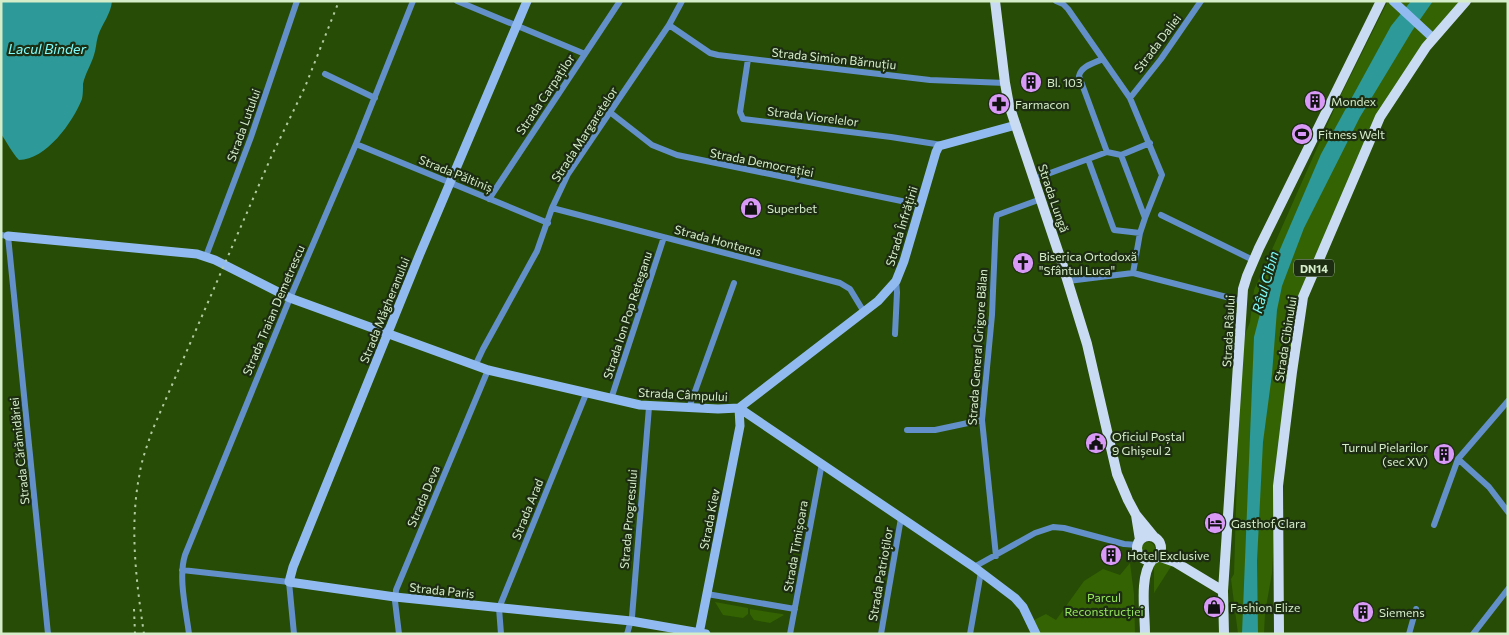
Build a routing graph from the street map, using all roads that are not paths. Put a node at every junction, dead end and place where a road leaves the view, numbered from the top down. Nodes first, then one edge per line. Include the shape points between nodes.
1 (297, 1) edge
2 (414, 1) edge
3 (457, 1) edge
4 (527, 1) edge
5 (620, 1) edge
6 (682, 1) edge
7 (995, 1) edge
8 (1201, 1) edge
9 (1381, 1) edge
10 (1393, 1) edge
11 (1466, 1) edge
12 (1059, 2) edge
13 (669, 25) junction
14 (517, 26) junction
15 (1430, 34) junction
16 (585, 54) junction
17 (748, 59) junction
18 (1103, 60) junction
19 (325, 74) dead end
20 (1005, 83) junction
21 (374, 98) junction
22 (1130, 98) junction
23 (611, 113) junction
24 (1016, 125) junction
25 (1150, 143) junction
26 (356, 144) junction
27 (942, 145) junction
28 (1107, 152) junction
29 (1121, 155) junction
30 (1088, 159) junction
31 (1034, 179) junction
32 (451, 183) junction
33 (489, 199) junction
34 (1041, 199) junction
35 (921, 205) junction
36 (552, 208) junction
37 (1161, 215) dead end
38 (1145, 218) junction
39 (548, 223) junction
40 (1140, 233) junction
41 (5, 236) edge
42 (664, 237) junction
43 (206, 256) junction
44 (1254, 260) junction
45 (1133, 273) junction
46 (896, 281) junction
47 (1068, 281) junction
48 (734, 284) dead end
49 (290, 298) junction
50 (1242, 301) junction
51 (864, 312) junction
52 (895, 334) dead end
53 (388, 335) junction
54 (475, 366) junction
55 (488, 370) junction
56 (586, 394) junction
57 (610, 399) junction
58 (1508, 401) edge
59 (649, 406) junction
60 (689, 408) junction
61 (739, 408) junction
62 (982, 420) junction
63 (907, 430) dead end
64 (1458, 459) junction
65 (822, 463) junction
66 (1508, 512) edge
67 (1136, 515) junction
68 (901, 518) junction
69 (1434, 525) dead end
70 (1156, 539) junction
71 (1139, 543) junction
72 (996, 556) junction
73 (1155, 558) junction
74 (1175, 562) junction
75 (182, 570) junction
76 (978, 570) junction
77 (289, 582) junction
78 (1508, 589) edge
79 (1223, 590) junction
80 (707, 594) junction
81 (395, 597) junction
82 (499, 608) junction
83 (795, 609) junction
84 (1416, 609) dead end
85 (631, 621) junction
86 (702, 633) edge
87 (48, 634) edge
88 (189, 634) edge
89 (294, 634) edge
90 (399, 634) edge
91 (501, 634) edge
92 (627, 634) edge
93 (790, 634) edge
94 (881, 634) edge
95 (970, 634) edge
96 (1036, 634) edge
97 (1145, 634) edge
98 (1224, 634) edge
99 (1279, 634) edge
100 (1409, 634) edge
101 (1473, 634) edge

1 - 43 street, Strada Lutului
2 - 21 street, Strada Traian Demetrescu
3 - 14 street
4 - 14 street, Strada Măgheranului
5 - 16 street, Strada Carpaților
6 - 13 street, Strada Margaretelor
7 - 20 main road, Strada Lungă
8 - 22 street, Strada Daliei
9 - 44 main road, Strada Râului
10 - 15 street
11 - 15 main road, Strada Cibinului / DN14
12 - 18 street via 1068,9
13 - 17 street, Strada Simion Bărnuțiu via 710,53
13 - 23 street, Strada Margaretelor
14 - 16 street
14 - 32 street, Strada Măgheranului
15 - 99 main road, Strada Cibinului / DN14 via 1380,117 1303,297 1278,486
16 - 33 street, Strada Carpaților
17 - 20 street, Strada Simion Bărnuțiu via 930,80
17 - 27 street, Strada Viorelelor via 740,112 743,119
18 - 22 street
18 - 28 street via 1084,68 1079,76
19 - 21 street
20 - 24 main road, Strada Lungă
21 - 26 street, Strada Traian Demetrescu
22 - 25 street
23 - 35 street, Strada Democrației via 652,144 677,155
23 - 36 street, Strada Margaretelor via 568,174
24 - 27 street
24 - 31 main road, Strada Lungă
25 - 29 street
25 - 38 street via 1162,176
26 - 32 street, Strada Păltiniș
26 - 49 street, Strada Traian Demetrescu
27 - 35 street, Strada Înfrățirii via 936,152
28 - 29 street
28 - 30 street
29 - 38 street
30 - 31 street
30 - 40 street via 1114,230
31 - 34 main road, Strada Lungă
32 - 33 street, Strada Păltiniș
32 - 53 street, Strada Măgheranului
33 - 39 street, Strada Păltiniș
34 - 47 main road, Strada Lungă
34 - 62 street, Strada General Grigore Bălan via 997,215
35 - 46 street, Strada Înfrățirii
36 - 39 street, Strada Margaretelor
36 - 42 street, Strada Honterus
37 - 44 street
38 - 40 street
39 - 54 street, Strada Margaretelor via 537,251
40 - 45 street
41 - 43 street, Strada Câmpului
41 - 87 street, Strada Cărămidăriei
42 - 51 street, Strada Honterus via 844,285
42 - 57 street, Strada Ion Pop Reteganu
43 - 49 street, Strada Câmpului
44 - 50 main road, Strada Râului via 1246,276
45 - 47 street
45 - 50 street
46 - 51 street, Strada Înfrățirii via 878,302
46 - 52 street
47 - 67 main road, Strada Lungă via 1112,455
48 - 60 street
49 - 53 street, Strada Câmpului
49 - 75 street, Strada Traian Demetrescu via 185,555
50 - 79 main road, Strada Râului
51 - 61 street, Strada Înfrățirii
53 - 54 street, Strada Câmpului
53 - 77 street, Strada Măgheranului
54 - 55 street, Strada Câmpului
55 - 56 street, Strada Câmpului
55 - 81 street, Strada Deva
56 - 57 street, Strada Câmpului
56 - 82 street, Strada Arad
57 - 59 street, Strada Câmpului
58 - 64 street
59 - 60 street, Strada Câmpului
59 - 85 street, Strada Progresului
60 - 61 street, Strada Câmpului
61 - 65 street, Strada Câmpului
61 - 80 street, Strada Kiev via 740,426
62 - 63 street via 935,430
62 - 72 street, Strada General Grigore Bălan
64 - 66 street via 1489,487
64 - 69 street
65 - 68 street, Strada Câmpului
65 - 83 street, Strada Timișoara
67 - 70 main road, Strada Lungă
67 - 71 main road, Strada Lungă
68 - 76 street, Strada Câmpului
68 - 94 street, Strada Patrioților
70 - 71 main road via 1148,536
70 - 73 main road via 1161,549
70 - 74 main road, Strada Lungă
71 - 72 street via 1124,544 1053,527 1035,533
71 - 73 main road via 1141,557 1146,560
72 - 76 street
73 - 74 main road, Strada Lungă
73 - 97 main road via 1144,576
74 - 79 main road, Strada Lungă
75 - 77 street, Strada Paris
75 - 88 street, Strada Traian Demetrescu
76 - 95 street
76 - 96 street, Strada Câmpului via 1020,602
77 - 81 street, Strada Paris
77 - 89 street, Strada Măgheranului
78 - 101 street
79 - 98 main road, Strada Râului
80 - 83 street
80 - 86 street, Strada Kiev
81 - 82 street, Strada Paris
81 - 90 street, Strada Deva
82 - 85 street, Strada Paris
82 - 91 street, Strada Arad
83 - 93 street, Strada Timișoara
84 - 100 street
85 - 86 street, Strada Paris
85 - 92 street, Strada Progresului

